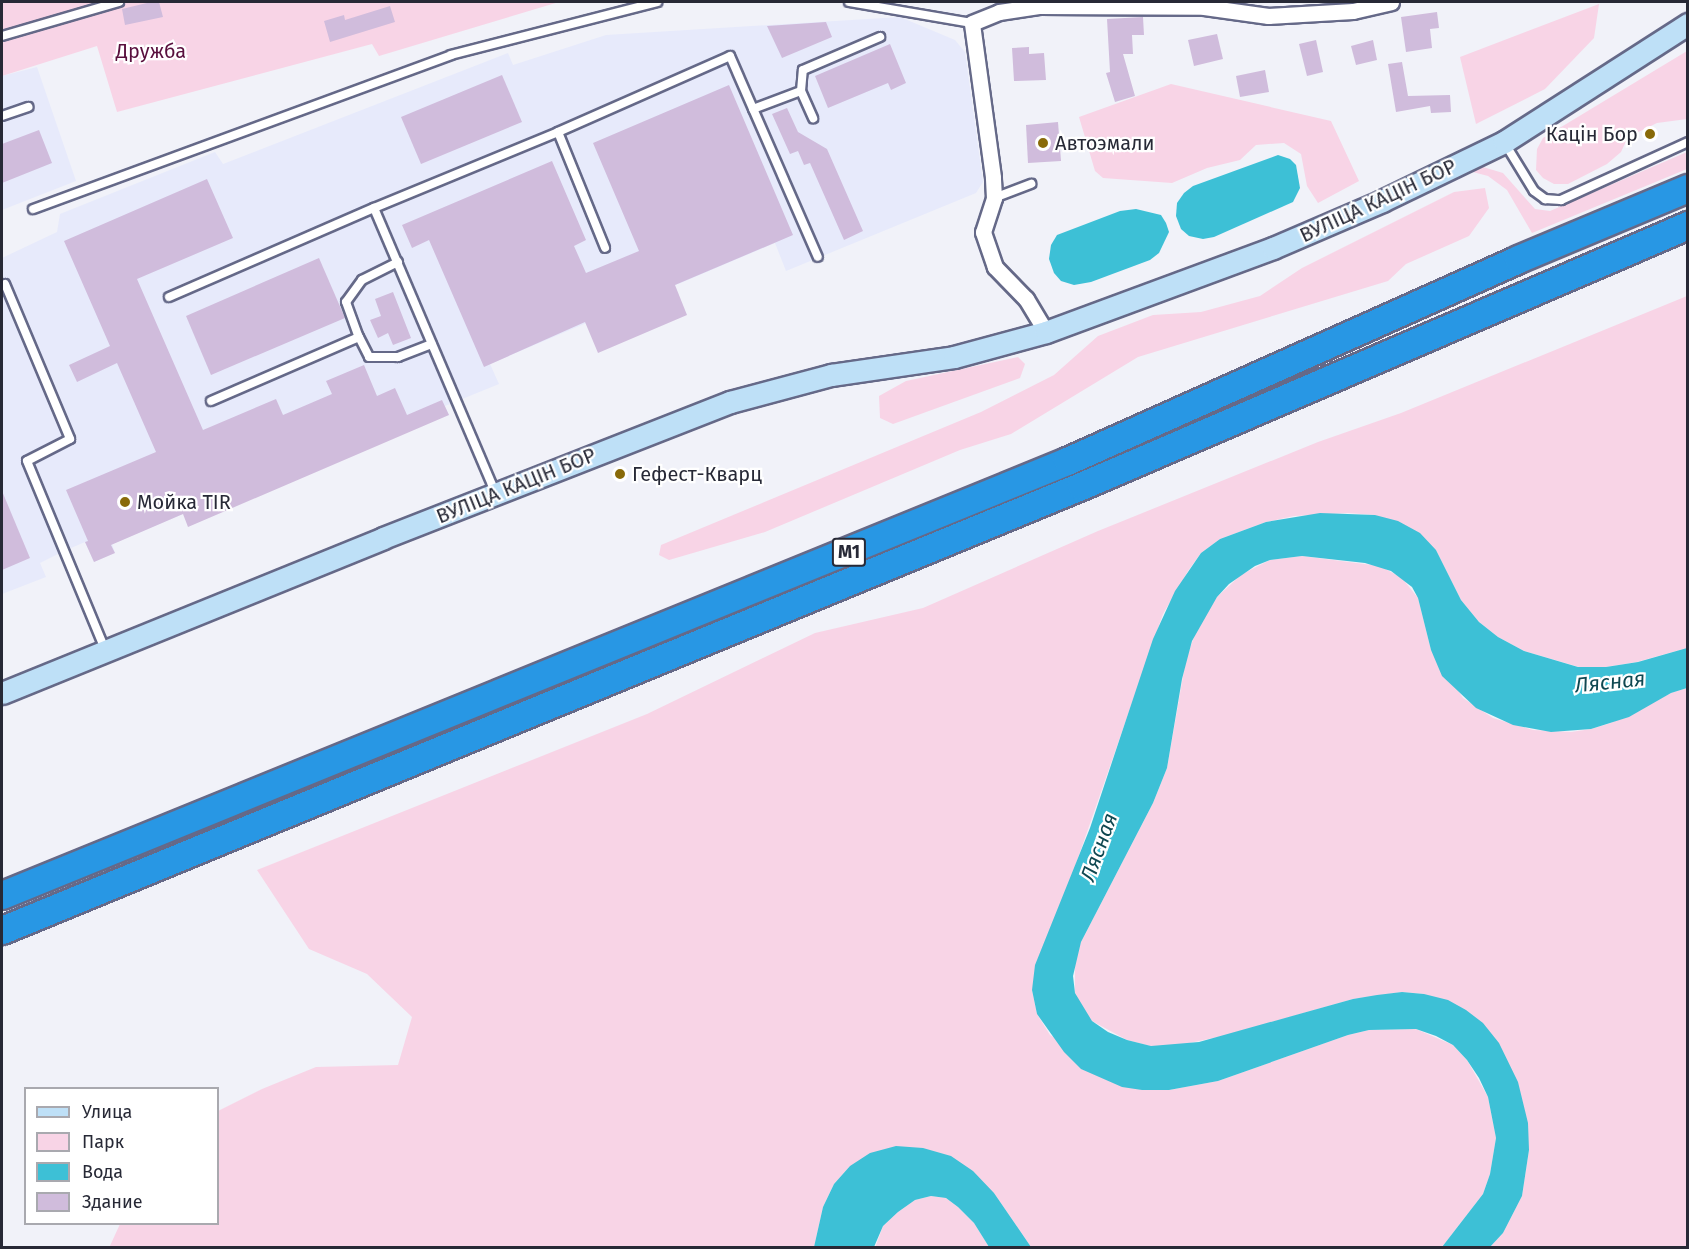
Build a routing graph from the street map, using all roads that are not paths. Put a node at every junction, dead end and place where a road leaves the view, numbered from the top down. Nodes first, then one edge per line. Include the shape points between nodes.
1 (119, 2) edge
2 (657, 2) edge
3 (849, 2) edge
4 (1391, 2) edge
5 (972, 22) junction
6 (1688, 24) edge
7 (2, 36) edge
8 (880, 37) dead end
9 (801, 92) junction
10 (28, 107) dead end
11 (753, 109) junction
12 (2, 116) edge
13 (813, 118) dead end
14 (558, 132) junction
15 (1504, 142) junction
16 (1688, 142) edge
17 (1031, 184) dead end
18 (1688, 188) edge
19 (994, 198) junction
20 (375, 208) junction
21 (33, 209) dead end
22 (1688, 225) edge
23 (605, 248) dead end
24 (818, 257) dead end
25 (398, 262) junction
26 (5, 284) dead end
27 (169, 297) dead end
28 (1046, 332) junction
29 (359, 337) junction
30 (432, 344) junction
31 (211, 400) dead end
32 (496, 495) junction
33 (106, 650) junction
34 (2, 693) edge
35 (2, 896) edge
36 (2, 930) edge

1 - 7 lane
2 - 21 lane via 451,55
3 - 5 lane
4 - 5 street via 1353,11 1268,16 1204,7 1039,6 999,12
5 - 19 street
6 - 15 main road, ВУЛІЦА КАЦІН БОР
8 - 9 lane via 803,70
9 - 11 lane
9 - 13 lane
10 - 12 lane
11 - 14 lane via 730,56
11 - 24 lane
14 - 20 lane
14 - 23 lane
15 - 16 lane via 1534,191 1545,199 1561,200
15 - 28 main road, ВУЛІЦА КАЦІН БОР via 1273,248
17 - 19 lane
18 - 35 highway, М1 via 1518,259 1067,461
19 - 28 street via 983,232 995,267 1026,299
20 - 25 lane
20 - 27 lane
22 - 36 highway, М1 via 1081,486
25 - 29 lane via 362,280 346,302
25 - 30 lane
26 - 33 lane via 70,440 27,461
28 - 32 main road, ВУЛІЦА КАЦІН БОР via 954,357 831,375 730,402
29 - 30 lane via 369,357 398,357
29 - 31 lane
30 - 32 lane
32 - 33 main road, ВУЛІЦА КАЦІН БОР
33 - 34 main road, ВУЛІЦА КАЦІН БОР

